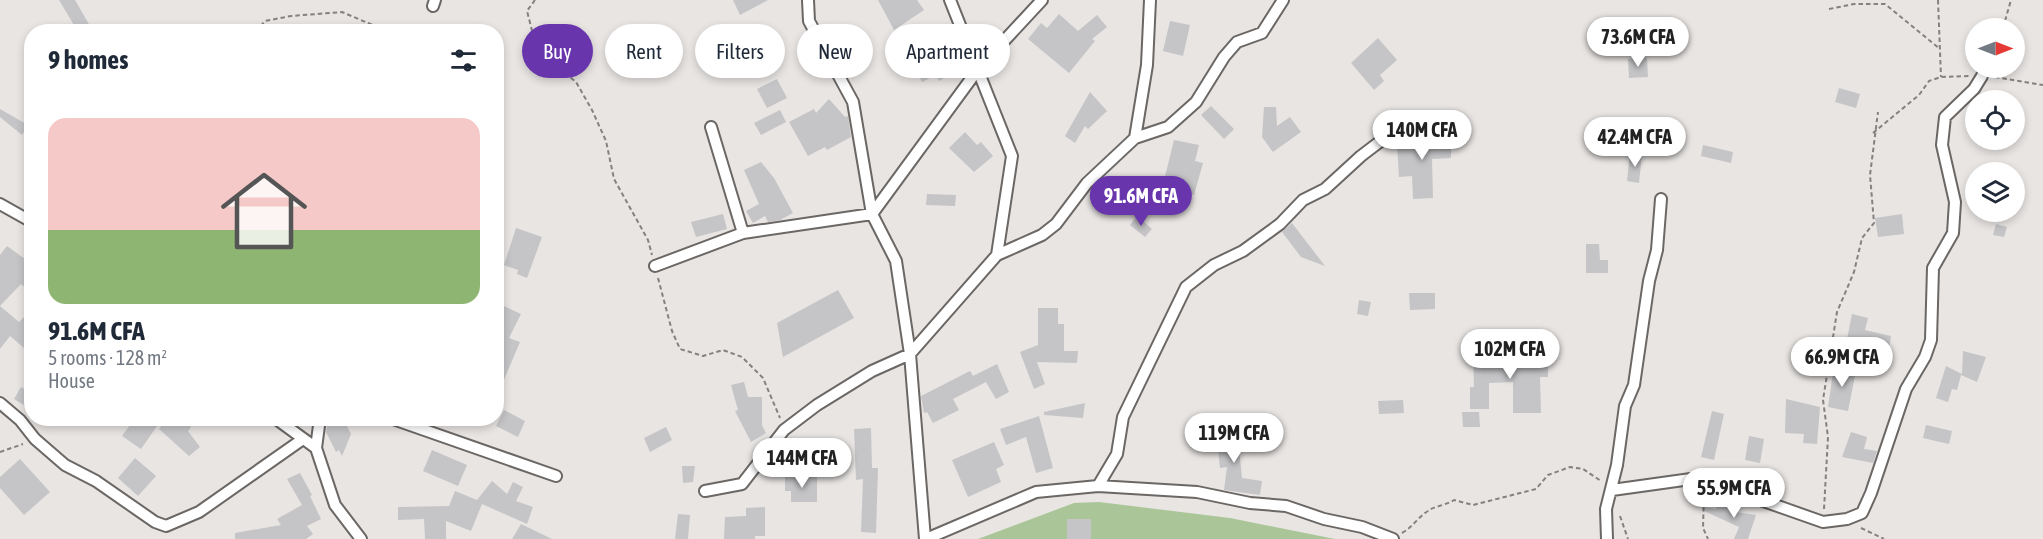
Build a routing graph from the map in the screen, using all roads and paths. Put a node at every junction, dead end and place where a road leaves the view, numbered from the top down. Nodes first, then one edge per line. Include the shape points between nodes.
1 (535, 0) edge
2 (950, 0) edge
3 (1042, 0) edge
4 (1150, 0) edge
5 (1283, 0) edge
6 (1938, 0) edge
7 (2011, 0) edge
8 (809, 1) edge
9 (1829, 9) dead end
10 (2006, 18) edge
11 (263, 24) edge
12 (370, 24) edge
13 (960, 24) edge
14 (1010, 35) edge
15 (1940, 49) junction
16 (1965, 76) edge
17 (1941, 77) junction
18 (972, 78) edge
19 (982, 78) edge
20 (1981, 78) edge
21 (1996, 78) edge
22 (2043, 85) edge
23 (1878, 112) dead end
24 (711, 128) dead end
25 (1873, 133) junction
26 (1136, 138) junction
27 (1382, 140) dead end
28 (1661, 199) dead end
29 (0, 204) edge
30 (872, 214) junction
31 (24, 218) edge
32 (743, 233) junction
33 (997, 255) junction
34 (656, 266) junction
35 (910, 354) junction
36 (0, 403) edge
37 (24, 425) edge
38 (25, 426) edge
39 (286, 426) edge
40 (319, 426) edge
41 (413, 426) edge
42 (784, 430) junction
43 (35, 439) junction
44 (303, 439) junction
45 (316, 448) junction
46 (0, 452) edge
47 (556, 476) dead end
48 (1698, 478) junction
49 (1098, 486) junction
50 (705, 490) dead end
51 (1612, 490) junction
52 (1862, 513) junction
53 (1823, 522) junction
54 (361, 539) edge
55 (926, 539) edge
56 (1392, 539) edge
57 (1607, 539) edge
58 (1708, 539) edge
59 (1884, 539) edge

1 - 34 path via 527,11 537,50 576,82 592,110 606,141 614,179 648,240
2 - 13 street
3 - 14 street
4 - 26 street via 1147,65
5 - 26 street via 1262,33 1237,42 1224,57 1196,102 1168,128
6 - 15 path
7 - 10 path
8 - 30 street via 808,21 853,102
9 - 15 path via 1885,4
11 - 12 path via 282,18 342,12
15 - 17 path
16 - 17 path
17 - 25 path via 1929,81 1919,95
18 - 30 street
19 - 33 street via 1012,156
20 - 52 street via 1945,117 1941,145 1955,202 1953,233 1933,268 1930,340 1925,357 1906,389
21 - 22 path
23 - 25 path
24 - 32 street
25 - 53 path via 1870,175 1874,223 1862,238 1854,272 1837,312 1823,400 1828,437
26 - 33 street via 1087,183 1049,230
27 - 49 street via 1325,189 1303,200 1280,225 1186,287 1123,417 1117,454
28 - 51 street via 1657,250
29 - 31 street
30 - 32 street
30 - 35 street via 896,261
32 - 34 street
33 - 35 street
34 - 42 path via 672,331 681,349 703,356 723,350 742,357 763,378
35 - 42 street via 872,371
35 - 55 street
36 - 37 street
38 - 43 street
39 - 44 street
40 - 45 street
41 - 47 street
42 - 50 street via 742,484
43 - 44 street via 65,465 166,526 199,512
43 - 46 path
44 - 45 street
45 - 54 street via 335,504
48 - 51 street
48 - 53 street
48 - 58 path via 1704,490 1702,528
49 - 55 street via 1036,492
49 - 56 street via 1197,492 1286,506
51 - 56 path via 1583,469 1570,467 1548,475 1536,489 1473,506 1454,500 1428,510 1413,527
51 - 57 street via 1606,509
52 - 53 street
52 - 59 path via 1861,529

